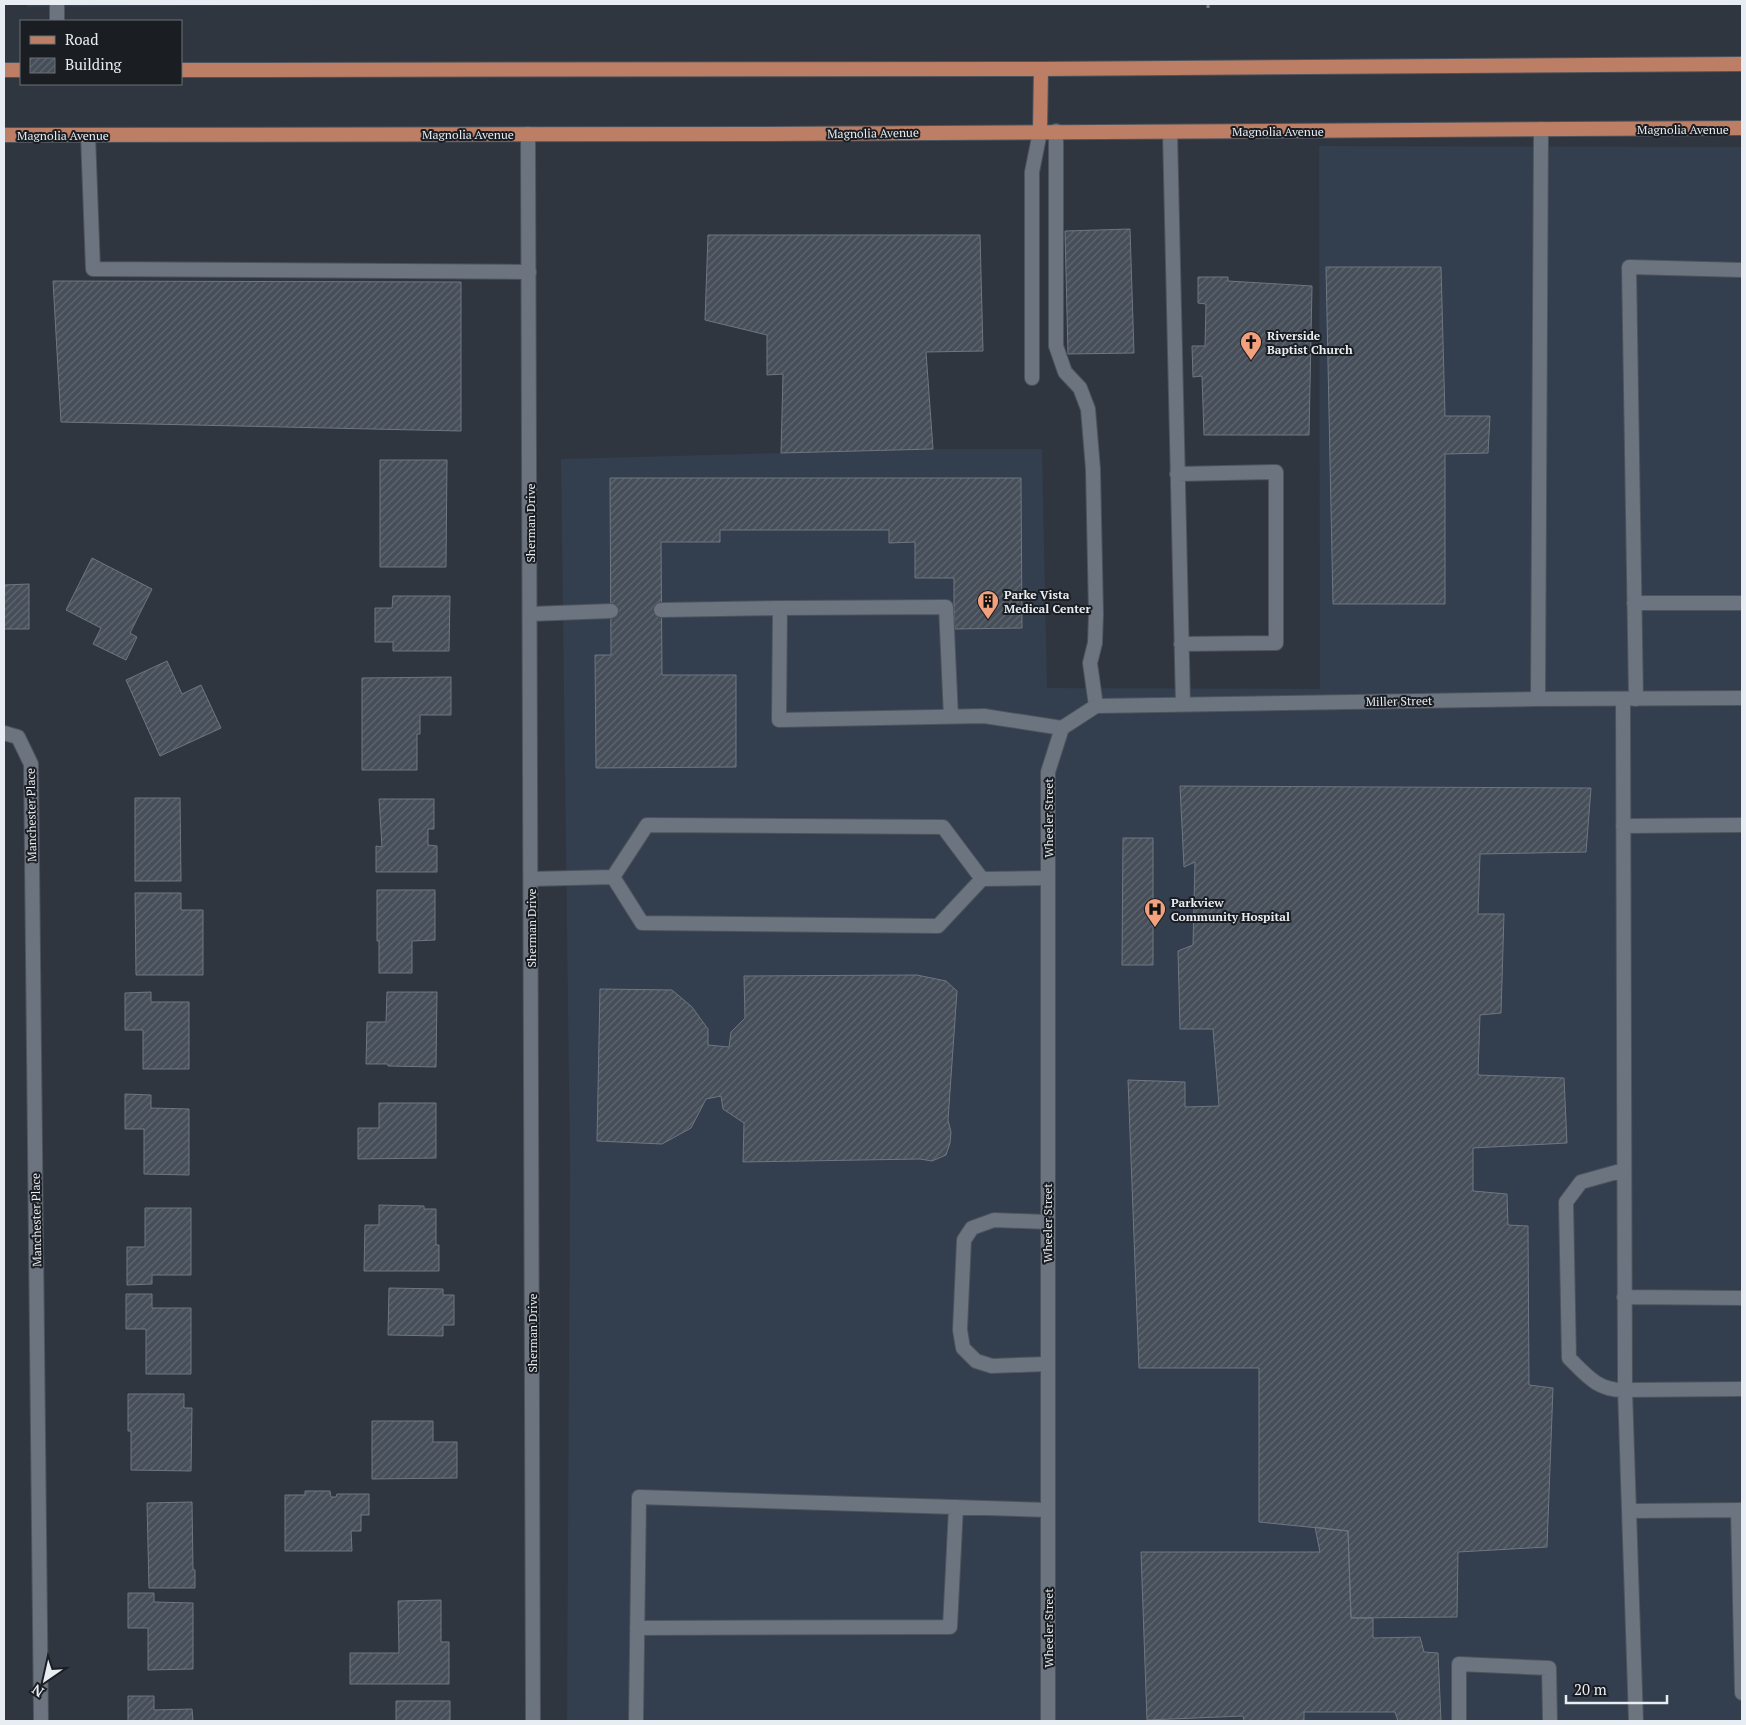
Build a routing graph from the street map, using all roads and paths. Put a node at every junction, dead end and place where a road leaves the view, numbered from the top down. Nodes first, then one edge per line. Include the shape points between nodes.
1 (57, 4) edge
2 (57, 20) edge
3 (1742, 64) edge
4 (1041, 69) junction
5 (4, 70) edge
6 (20, 70) edge
7 (182, 70) edge
8 (1742, 128) edge
9 (1541, 129) junction
10 (1040, 132) junction
11 (1056, 132) junction
12 (1170, 132) junction
13 (528, 134) junction
14 (4, 135) edge
15 (88, 135) junction
16 (1742, 270) edge
17 (529, 272) junction
18 (1032, 378) dead end
19 (1177, 474) junction
20 (1634, 603) junction
21 (1742, 603) edge
22 (780, 608) junction
23 (661, 610) dead end
24 (611, 611) dead end
25 (530, 614) junction
26 (1181, 644) junction
27 (1742, 698) edge
28 (1538, 699) junction
29 (1629, 699) junction
30 (1183, 704) junction
31 (1096, 706) junction
32 (951, 717) junction
33 (1062, 728) junction
34 (4, 733) edge
35 (1623, 826) junction
36 (1742, 826) edge
37 (614, 877) junction
38 (1048, 878) junction
39 (531, 879) junction
40 (982, 879) junction
41 (1624, 1170) junction
42 (1047, 1222) junction
43 (1624, 1297) junction
44 (1742, 1298) edge
45 (1047, 1364) junction
46 (1742, 1389) edge
47 (1625, 1390) junction
48 (956, 1507) junction
49 (1048, 1510) junction
50 (1740, 1510) edge
51 (1629, 1511) junction
52 (637, 1628) junction
53 (1742, 1693) edge
54 (41, 1721) edge
55 (533, 1721) edge
56 (636, 1721) edge
57 (1048, 1721) edge
58 (1459, 1721) edge
59 (1550, 1721) edge
60 (1636, 1721) edge

1 - 2 street
3 - 4 main road
4 - 7 main road
4 - 10 main road
5 - 6 main road
8 - 9 main road, Magnolia Avenue
9 - 12 main road, Magnolia Avenue
9 - 28 street
10 - 11 main road, Magnolia Avenue
10 - 13 main road, Magnolia Avenue
10 - 18 street via 1032,172
11 - 12 main road, Magnolia Avenue
11 - 31 street via 1056,346 1064,372 1080,388 1088,409 1093,469 1096,614 1095,643 1090,663
12 - 19 street
13 - 15 main road, Magnolia Avenue
13 - 17 street, Sherman Drive
14 - 15 main road, Magnolia Avenue
15 - 17 street via 93,269
16 - 20 street via 1628,267
17 - 25 street, Sherman Drive
19 - 26 street
19 - 26 street via 1276,472 1276,643
20 - 21 street
20 - 29 street
22 - 23 street
22 - 32 street via 946,607
22 - 32 street via 779,720
24 - 25 street
25 - 39 street, Sherman Drive
26 - 30 street
27 - 29 street, Miller Street
28 - 29 street, Miller Street
28 - 30 street, Miller Street
29 - 35 street
30 - 31 street, Miller Street
31 - 33 street
32 - 33 street via 984,716
33 - 38 street, Wheeler Street via 1048,772
34 - 54 street, Manchester Place via 18,737 31,764
35 - 36 street
35 - 41 street
37 - 39 street
37 - 40 street via 642,923 938,926
37 - 40 street via 647,824 943,827
38 - 40 street
38 - 42 street, Wheeler Street
39 - 55 street, Sherman Drive
41 - 43 street
41 - 47 street via 1581,1182 1566,1202 1569,1358 1589,1378 1611,1390
42 - 45 street, Wheeler Street
42 - 45 street via 994,1220 972,1228 964,1240 960,1330 963,1348 976,1360 992,1366
43 - 44 street
43 - 47 street
45 - 49 street, Wheeler Street
46 - 47 street
47 - 51 street
48 - 49 street
48 - 52 street via 950,1627
48 - 52 street via 640,1497
49 - 57 street, Wheeler Street
50 - 51 street
50 - 53 street
51 - 60 street
52 - 56 street
58 - 59 street via 1459,1664 1550,1668

